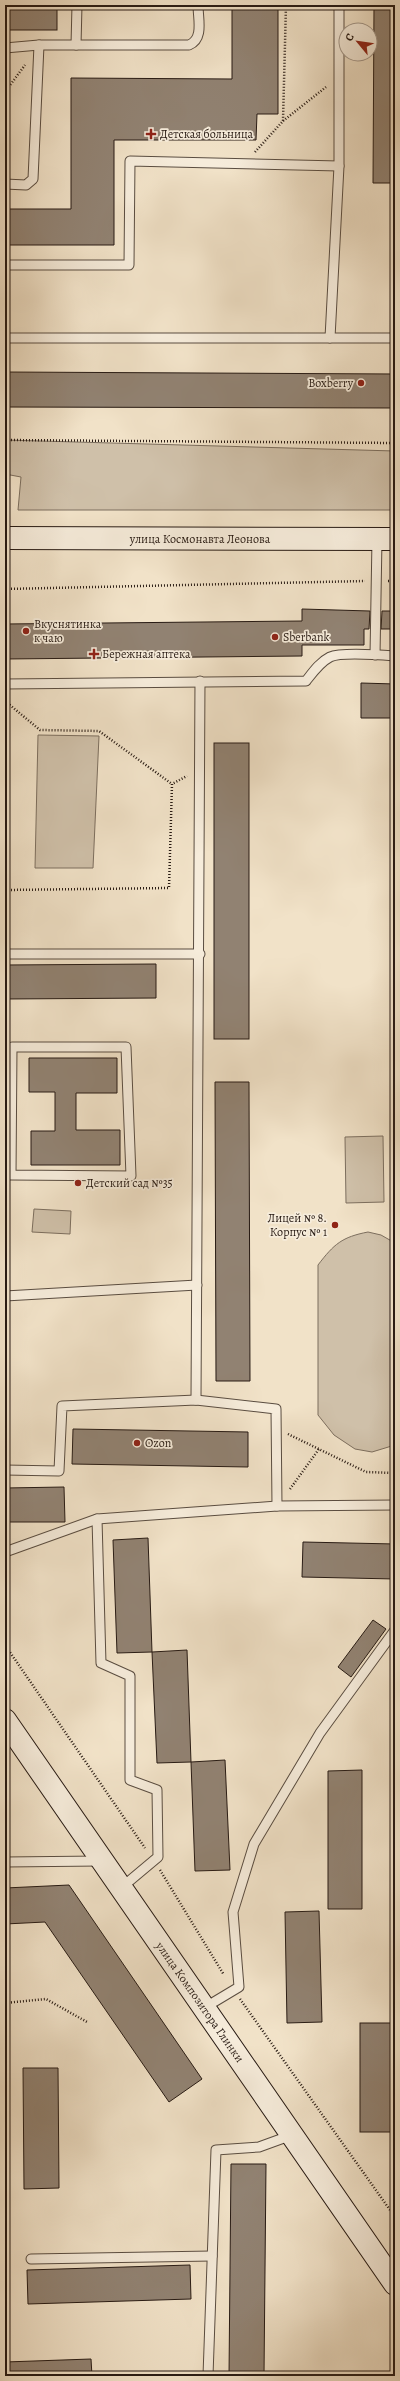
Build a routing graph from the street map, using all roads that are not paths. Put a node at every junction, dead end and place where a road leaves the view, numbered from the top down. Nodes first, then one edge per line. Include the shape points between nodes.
1 (77, 5) edge
2 (198, 5) edge
3 (339, 5) edge
4 (39, 45) junction
5 (76, 45) junction
6 (5, 48) edge
7 (339, 166) junction
8 (5, 184) edge
9 (5, 265) edge
10 (5, 338) edge
11 (330, 338) junction
12 (395, 338) edge
13 (5, 538) edge
14 (386, 539) edge
15 (375, 655) junction
16 (395, 656) edge
17 (200, 681) junction
18 (5, 684) edge
19 (5, 954) edge
20 (200, 954) junction
21 (8, 1175) edge
22 (197, 1285) junction
23 (5, 1296) edge
24 (196, 1400) junction
25 (5, 1470) edge
26 (395, 1505) edge
27 (277, 1506) junction
28 (97, 1519) junction
29 (5, 1552) edge
30 (395, 1630) edge
31 (7, 1726) edge
32 (102, 1861) junction
33 (5, 1862) edge
34 (121, 1888) junction
35 (204, 2008) junction
36 (292, 2135) junction
37 (212, 2256) junction
38 (31, 2259) dead end
39 (395, 2284) edge
40 (208, 2376) edge

1 - 5 lane
2 - 5 lane via 198,38 195,43 189,45
3 - 7 lane
4 - 5 lane
4 - 6 lane
4 - 8 lane via 33,179 26,185
7 - 9 lane via 130,161 129,264
7 - 11 lane
10 - 11 lane
11 - 12 lane
13 - 14 street, улица Космонавта Леонова
14 - 15 lane via 377,581
15 - 16 lane
15 - 17 lane via 332,656 319,665 306,681
17 - 18 lane
17 - 20 lane
19 - 20 lane
20 - 22 lane
21 - 21 lane via 131,1176 126,1047 12,1046
22 - 23 lane
22 - 24 lane
24 - 25 lane via 62,1406 59,1471
24 - 27 lane via 276,1409
26 - 27 lane
27 - 28 lane
28 - 29 lane
28 - 34 lane via 101,1663 130,1676 130,1780 157,1790 158,1857
30 - 35 lane via 320,1733 254,1844 233,1912 239,1987
31 - 32 street, улица Композитора Глинки
32 - 33 lane
32 - 34 street, улица Композитора Глинки
34 - 35 street, улица Композитора Глинки
35 - 36 street, улица Композитора Глинки
36 - 37 lane via 259,2148 216,2150
36 - 39 street, улица Композитора Глинки
37 - 38 lane
37 - 40 lane

